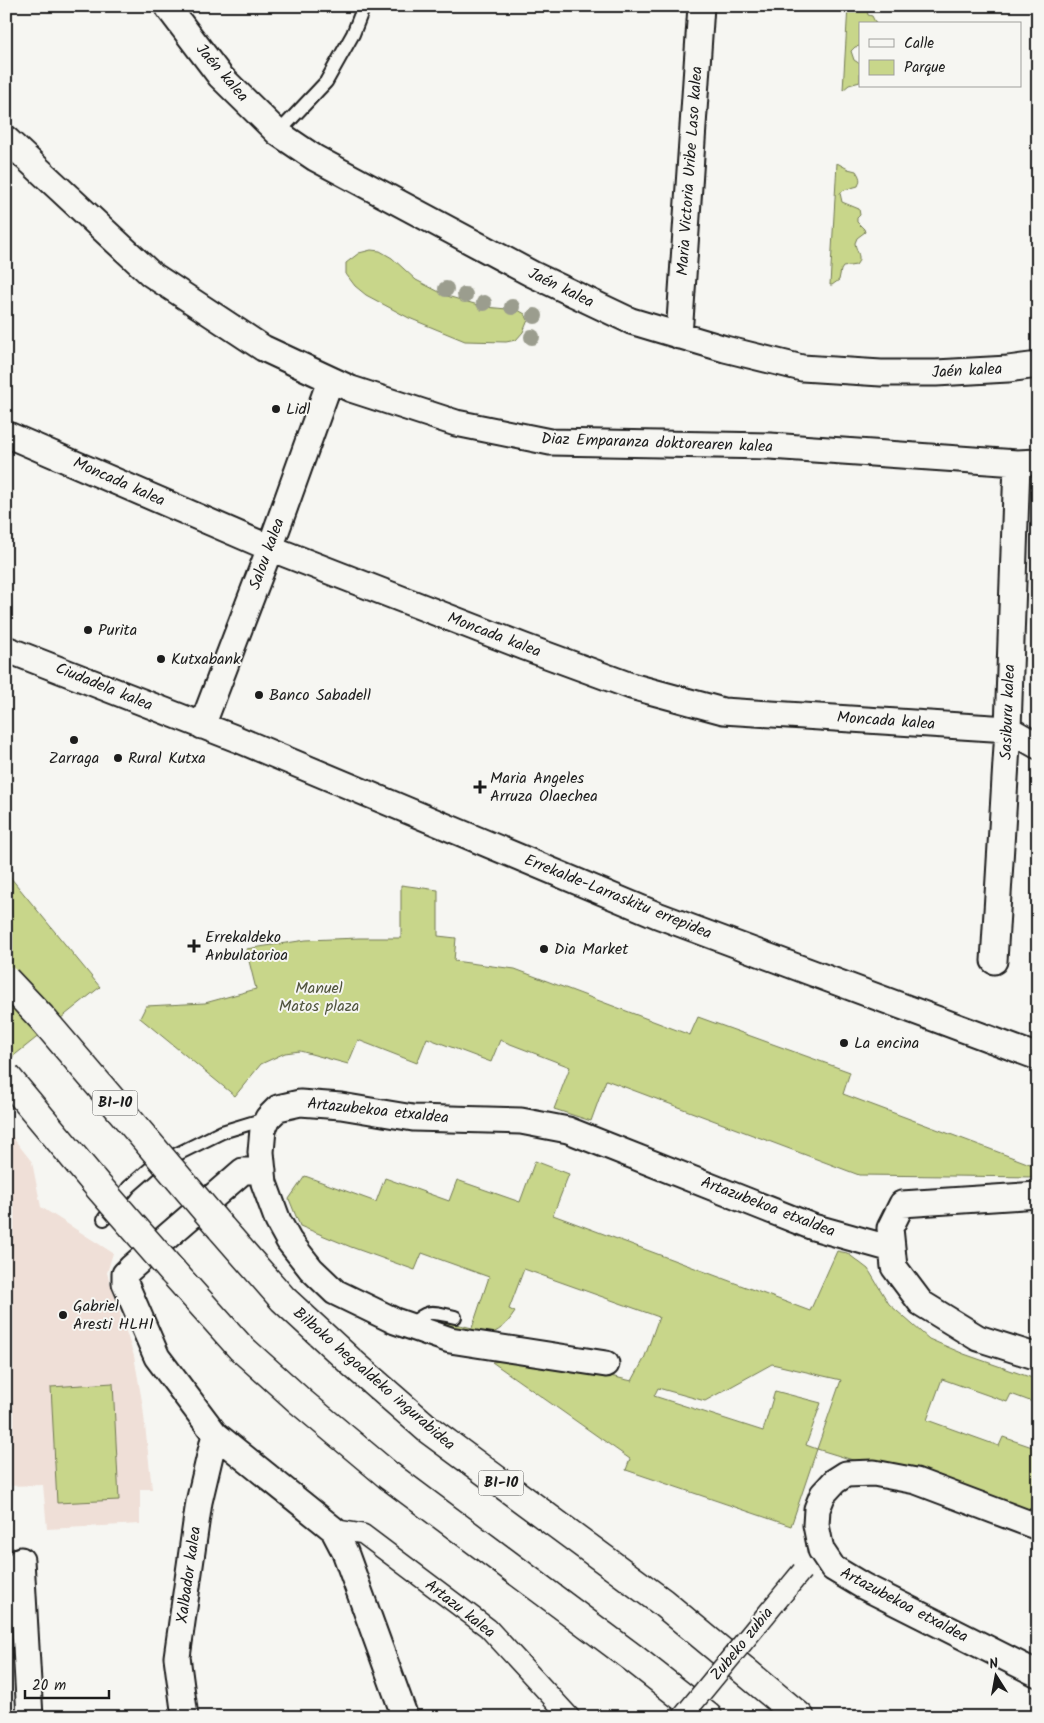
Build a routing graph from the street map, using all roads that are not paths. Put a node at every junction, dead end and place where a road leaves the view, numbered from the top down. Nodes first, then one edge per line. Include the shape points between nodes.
1 (168, 6) edge
2 (364, 6) edge
3 (701, 6) edge
4 (278, 133) junction
5 (7, 142) edge
6 (678, 336) junction
7 (1038, 353) edge
8 (1027, 366) edge
9 (330, 381) junction
10 (6, 434) edge
11 (1028, 462) edge
12 (270, 548) junction
13 (6, 649) edge
14 (202, 726) junction
15 (1008, 729) junction
16 (1038, 746) edge
17 (994, 961) dead end
18 (6, 980) edge
19 (1038, 1057) edge
20 (6, 1076) edge
21 (268, 1118) junction
22 (263, 1170) junction
23 (1038, 1195) edge
24 (104, 1220) dead end
25 (892, 1249) junction
26 (456, 1317) dead end
27 (410, 1326) junction
28 (1038, 1357) edge
29 (606, 1364) dead end
30 (215, 1434) junction
31 (1038, 1527) edge
32 (333, 1529) junction
33 (22, 1560) dead end
34 (802, 1571) dead end
35 (1038, 1674) edge
36 (30, 1717) edge
37 (185, 1717) edge
38 (405, 1717) edge
39 (570, 1717) edge
40 (682, 1717) edge
41 (708, 1717) edge
42 (800, 1717) edge

1 - 4 street, Jaén kalea via 220,76
2 - 4 lane via 353,34 326,82
3 - 6 street, Maria Victoria Uribe Laso kalea
4 - 6 street, Jaén kalea via 315,158 532,274 631,321
5 - 9 street, Diaz Emparanza doktorearen kalea via 151,274 263,348
6 - 8 street, Jaén kalea via 802,368 918,373
7 - 8 street via 1029,357
9 - 11 street, Diaz Emparanza doktorearen kalea via 456,423 550,442 770,446
9 - 12 street, Salou kalea
10 - 12 street, Moncada kalea
11 - 15 street, Sasiburu kalea
12 - 14 street, Salou kalea
12 - 15 street, Moncada kalea via 631,686 723,711
13 - 14 street, Ciudadela kalea
14 - 19 street, Errekalde-Larraskitu errepidea via 657,915
15 - 16 street
15 - 17 street, Sasiburu kalea
18 - 42 highway, Bilboko hegoaldeko ingurabidea / BI-10, bridge via 48,1024 283,1299 429,1430 662,1602
20 - 41 highway, bridge via 240,1347 381,1469
21 - 22 street via 263,1129
21 - 24 lane via 222,1132 153,1166 129,1187
21 - 25 street, Artazubekoa etxaldea via 278,1108 300,1103 413,1118 521,1121 568,1130 813,1226
22 - 27 street via 264,1183 278,1221 311,1269 335,1292
22 - 30 street via 243,1171 125,1274 125,1283 157,1356
23 - 25 street via 902,1204 890,1228
25 - 28 street via 894,1267 921,1303 978,1338
26 - 27 lane via 426,1313
27 - 29 street via 450,1340
30 - 32 street
30 - 37 street, Xalbador kalea via 199,1502 177,1657
31 - 35 street, Artazubekoa etxaldea via 916,1481 874,1473 846,1474 834,1481 817,1509 816,1524 821,1550 833,1568
32 - 38 street via 345,1552
32 - 39 street, Artazu kalea via 363,1534 488,1628
33 - 36 street
34 - 40 street, Zubeko zubia, bridge

